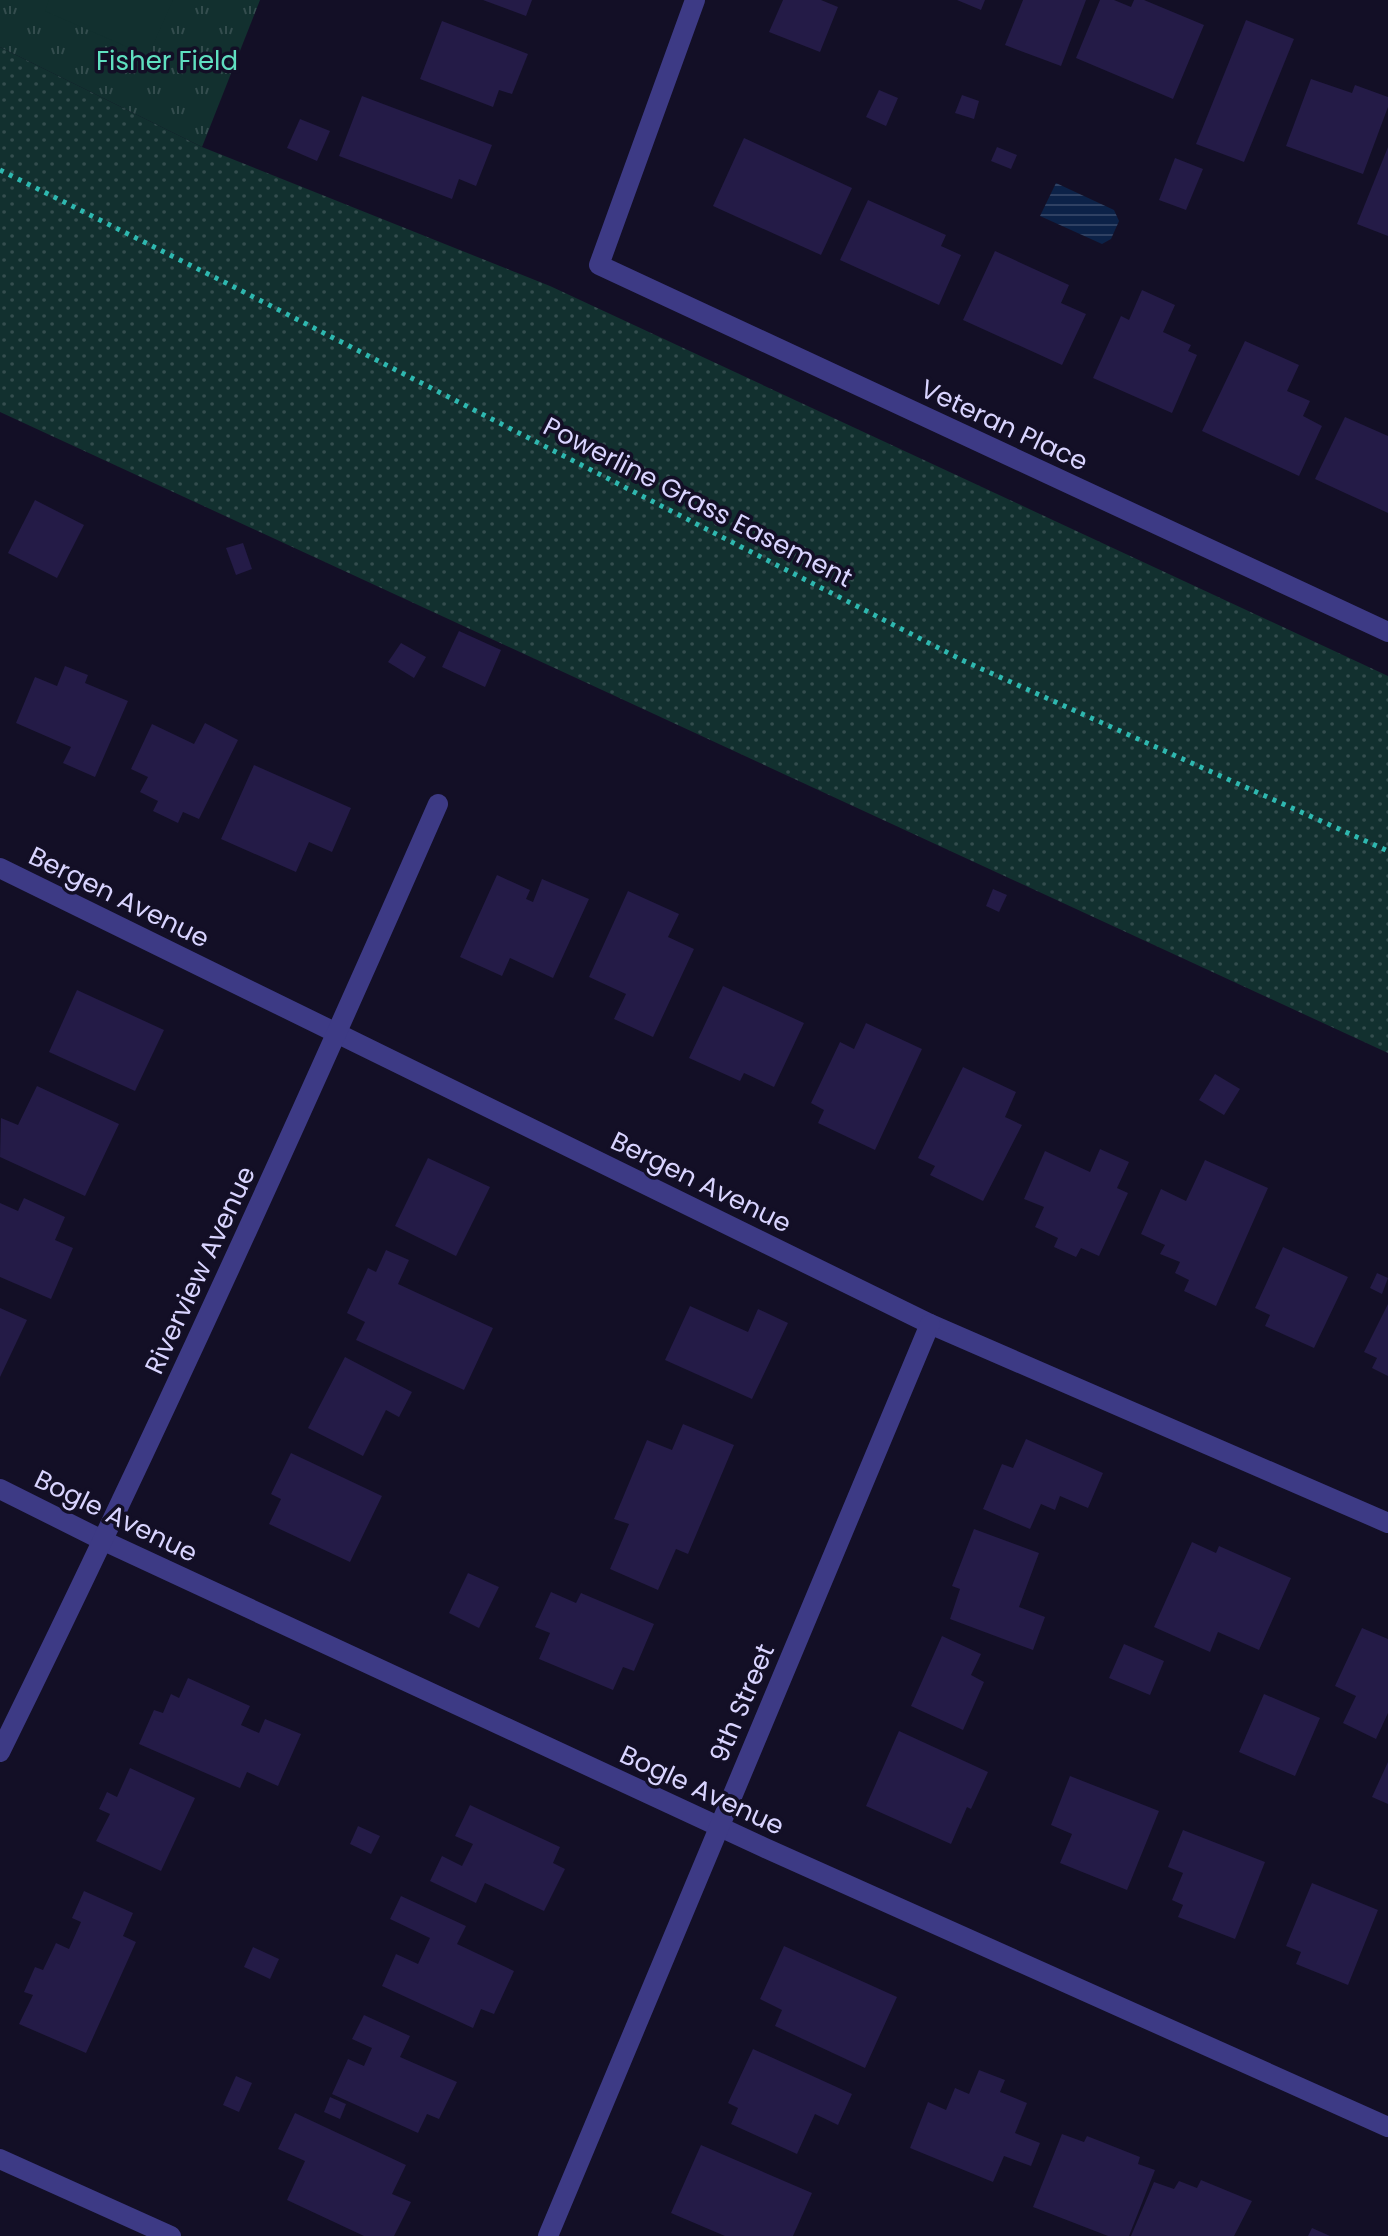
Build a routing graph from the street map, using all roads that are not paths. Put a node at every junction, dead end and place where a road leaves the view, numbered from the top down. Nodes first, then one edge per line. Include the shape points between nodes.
1 (695, 0) edge
2 (1388, 632) edge
3 (438, 804) dead end
4 (0, 868) edge
5 (338, 1032) junction
6 (930, 1324) junction
7 (0, 1489) edge
8 (1388, 1523) edge
9 (104, 1541) junction
10 (0, 1752) edge
11 (718, 1826) junction
12 (1388, 2127) edge
13 (0, 2159) edge
14 (171, 2236) edge
15 (548, 2236) edge

1 - 2 street, Veteran Place via 599,265
3 - 5 street, Riverview Avenue
4 - 5 street, Bergen Avenue
5 - 6 street, Bergen Avenue
5 - 9 street, Riverview Avenue
6 - 8 street, Bergen Avenue
6 - 11 street, 9th Street
7 - 9 street, Bogle Avenue
9 - 10 street, Riverview Avenue
9 - 11 street, Bogle Avenue
11 - 12 street, Bogle Avenue
11 - 15 street, 9th Street
13 - 14 street

